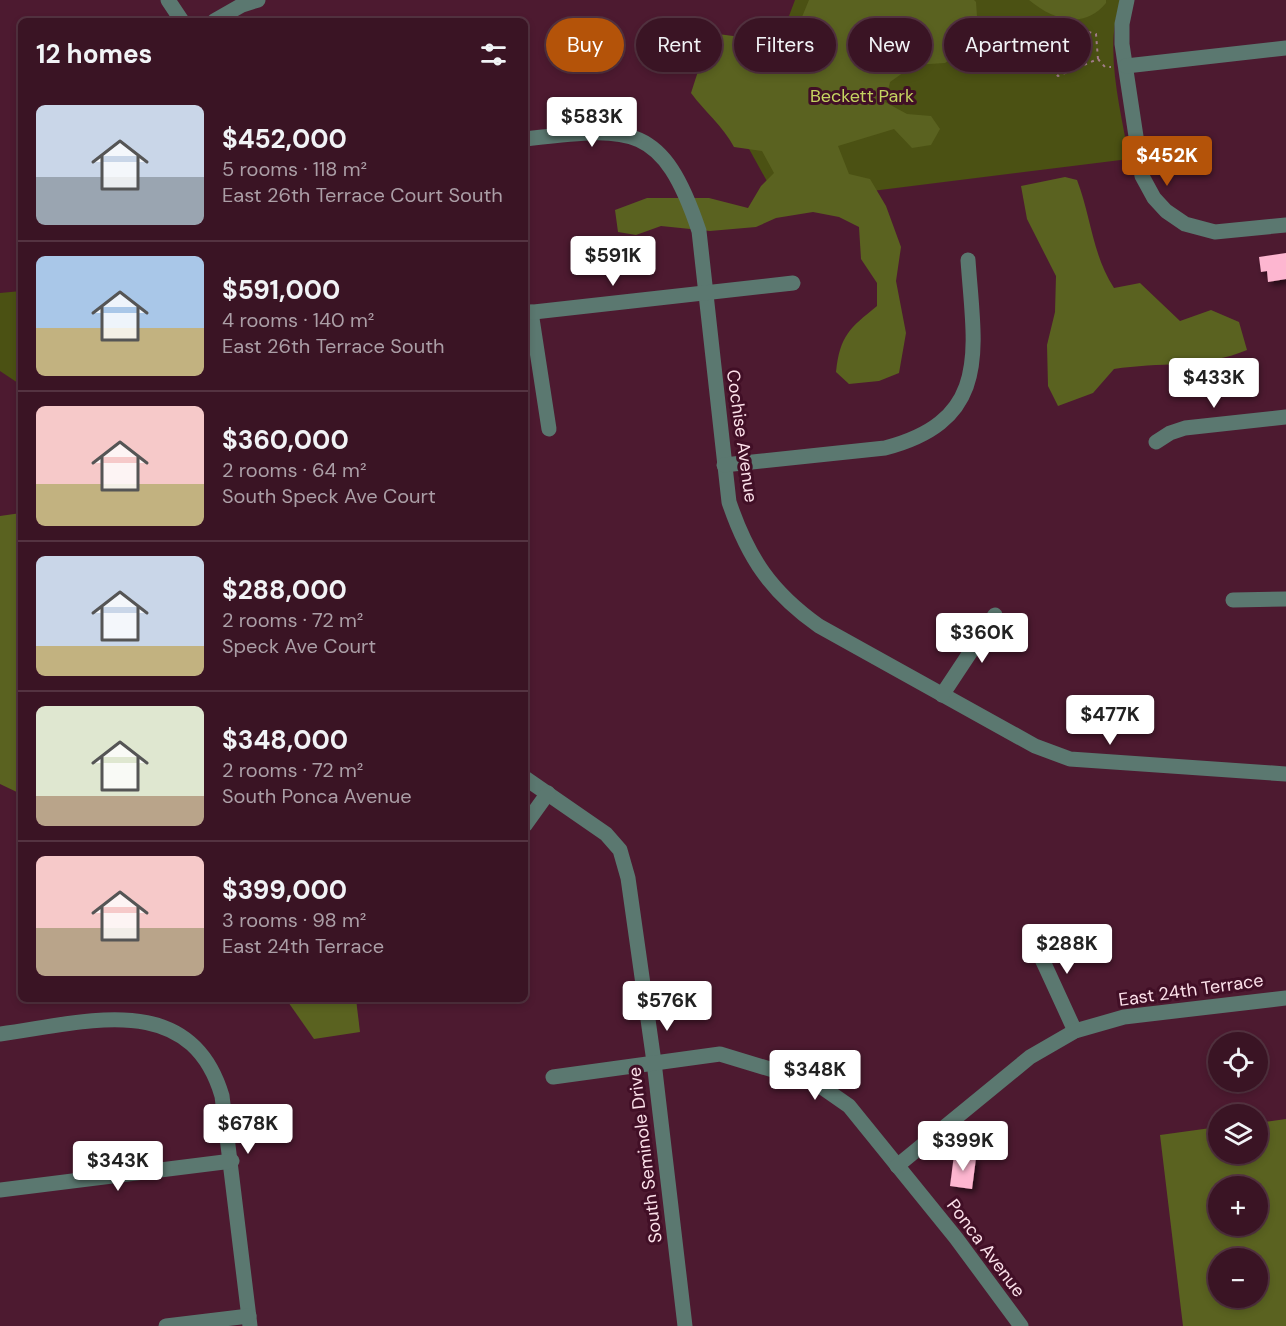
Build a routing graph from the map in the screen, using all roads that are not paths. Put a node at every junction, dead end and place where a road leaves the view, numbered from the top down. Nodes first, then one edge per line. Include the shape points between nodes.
1 (168, 0) edge
2 (258, 0) edge
3 (1127, 0) edge
4 (180, 18) edge
5 (219, 18) edge
6 (1286, 48) edge
7 (1126, 66) junction
8 (528, 139) edge
9 (1286, 225) edge
10 (968, 260) dead end
11 (793, 283) dead end
12 (704, 294) junction
13 (528, 313) edge
14 (1286, 417) edge
15 (549, 429) dead end
16 (1156, 442) dead end
17 (724, 465) junction
18 (1286, 599) edge
19 (1233, 600) dead end
20 (995, 615) dead end
21 (942, 694) junction
22 (1286, 774) edge
23 (528, 780) edge
24 (548, 793) junction
25 (528, 821) edge
26 (1030, 933) dead end
27 (1286, 998) edge
28 (1075, 1031) junction
29 (0, 1034) edge
30 (654, 1062) junction
31 (553, 1077) dead end
32 (232, 1161) junction
33 (897, 1166) junction
34 (0, 1190) edge
35 (250, 1321) edge
36 (166, 1326) edge
37 (685, 1326) edge
38 (1021, 1326) edge

1 - 4 street
2 - 5 street
3 - 7 street via 1122,24
6 - 7 street
7 - 9 street via 1142,176 1166,211 1185,224 1215,232
8 - 12 street, Cochise Avenue via 593,131 625,134 644,141 664,159 685,190 699,231
10 - 17 street via 975,347 972,367 957,404 936,427 909,442 885,448
11 - 12 street
12 - 13 street
12 - 17 street, Cochise Avenue
13 - 15 street
14 - 16 street via 1185,428
17 - 21 street, Cochise Avenue via 729,502 740,534 756,565 777,592 819,626
18 - 19 street
20 - 21 street
21 - 22 street, Cochise Avenue via 1035,746 1070,759
23 - 24 street, South Seminole Drive
24 - 25 street
24 - 30 street, South Seminole Drive via 606,834 620,850 628,878
26 - 28 street
27 - 28 street, East 24th Terrace via 1124,1017
28 - 33 street, East 24th Terrace via 1030,1057
29 - 32 street via 115,1019 164,1026 190,1043 214,1072 222,1096
30 - 31 street
30 - 33 street, Ponca Avenue via 720,1054 816,1083 849,1106
30 - 37 street, South Seminole Drive
32 - 34 street
32 - 35 street
33 - 38 street, Ponca Avenue
35 - 36 street

